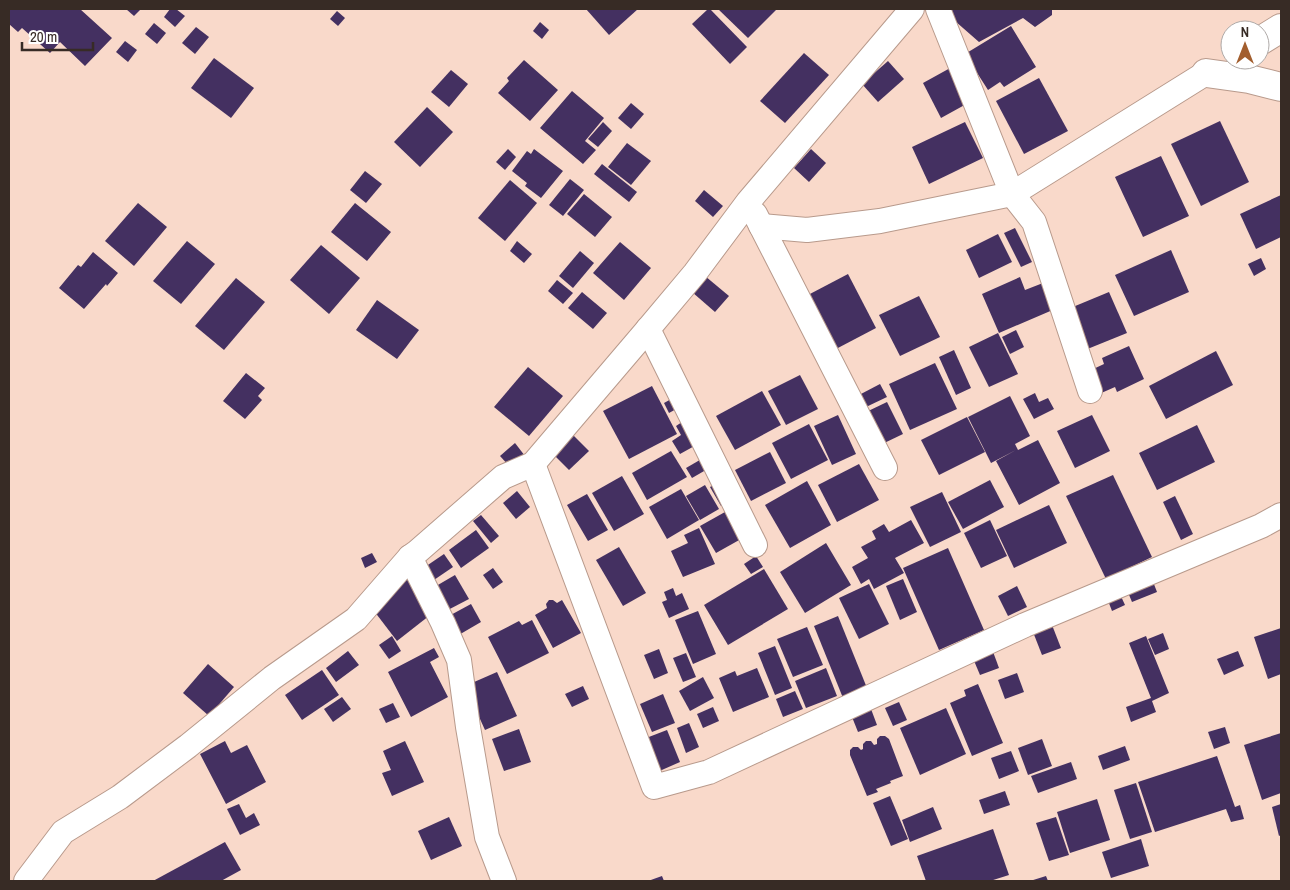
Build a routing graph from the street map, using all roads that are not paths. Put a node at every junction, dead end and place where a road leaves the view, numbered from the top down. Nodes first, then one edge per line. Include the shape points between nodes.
1 (912, 9) edge
2 (938, 9) edge
3 (1281, 28) edge
4 (1270, 34) edge
5 (1220, 64) edge
6 (1206, 73) junction
7 (1281, 88) edge
8 (1012, 194) junction
9 (748, 202) junction
10 (761, 226) junction
11 (648, 329) junction
12 (1090, 391) dead end
13 (533, 464) junction
14 (885, 468) dead end
15 (1281, 515) edge
16 (755, 545) dead end
17 (410, 557) junction
18 (26, 881) edge
19 (504, 881) edge

1 - 9 street
2 - 8 street
3 - 4 highway
5 - 6 highway
6 - 7 highway via 1249,78
6 - 8 street
8 - 10 street via 880,221 807,230
8 - 12 street via 1034,222
9 - 10 street
9 - 11 street
10 - 14 street
11 - 13 street
11 - 16 street
13 - 15 street via 654,787 709,772 1025,625
13 - 17 street via 502,477
17 - 18 street via 356,618 272,678 120,797 63,832
17 - 19 street via 459,660 487,837

